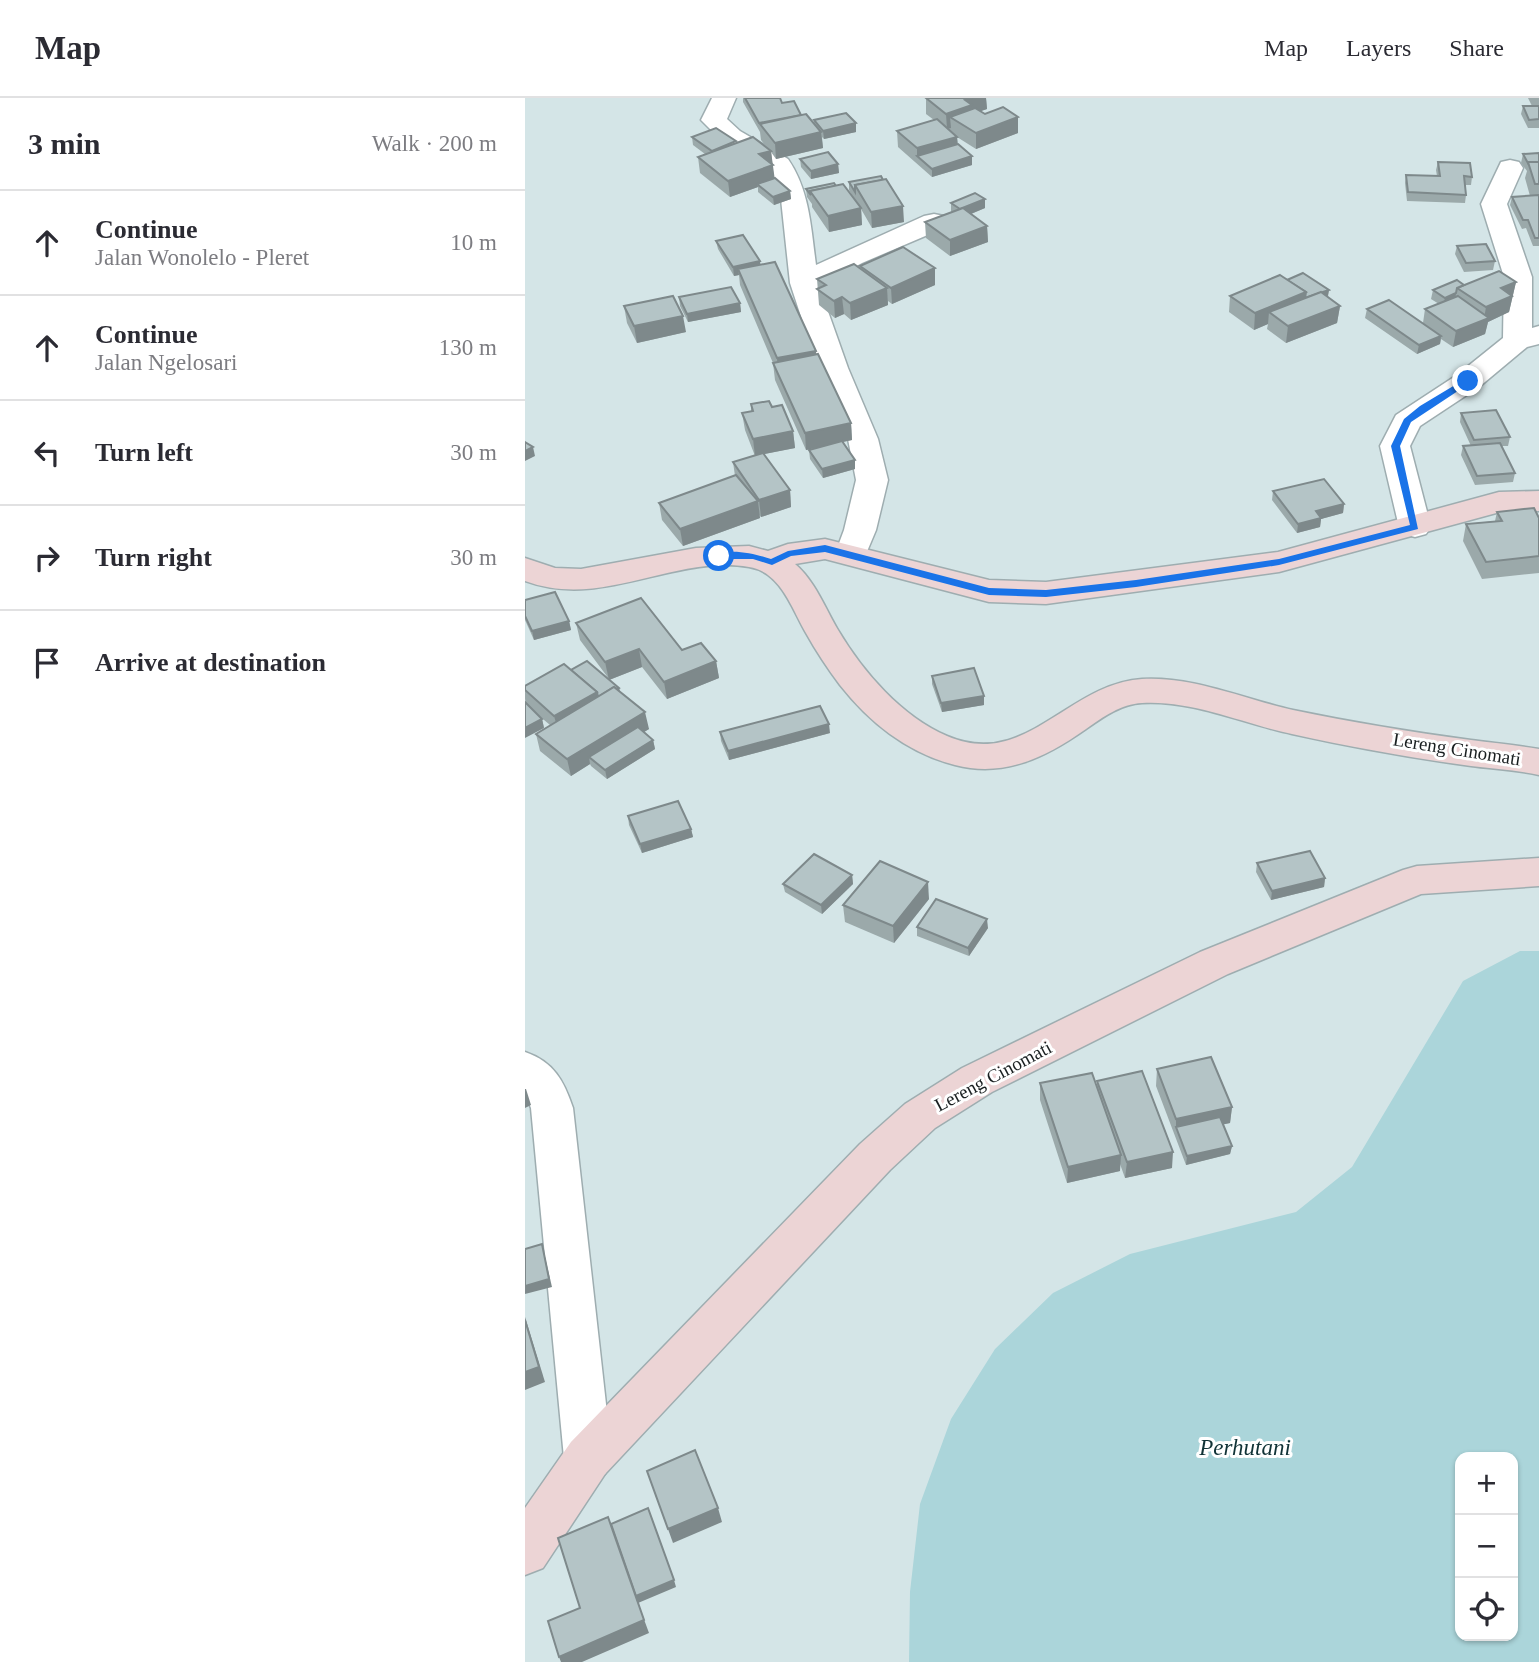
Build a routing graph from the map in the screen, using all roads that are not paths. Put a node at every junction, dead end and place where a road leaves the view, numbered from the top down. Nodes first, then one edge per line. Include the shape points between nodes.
1 (724, 98) edge
2 (1510, 167) dead end
3 (934, 222) edge
4 (804, 283) junction
5 (1528, 338) edge
6 (1539, 501) edge
7 (1415, 527) junction
8 (852, 554) junction
9 (772, 562) junction
10 (525, 569) edge
11 (1539, 761) edge
12 (1539, 872) edge
13 (525, 1069) edge
14 (588, 1458) junction
15 (525, 1551) edge

1 - 4 street via 714,120 730,136 779,165 794,199
2 - 5 street via 1493,204 1518,276
3 - 4 street
4 - 8 street via 863,439 872,480
5 - 7 street via 1407,421 1395,446
6 - 7 main road via 1499,502
7 - 8 main road via 1279,562 1046,593 989,592
8 - 9 main road via 825,548 788,554
9 - 10 main road via 754,556 719,556 597,578 556,579
9 - 11 main road, Lereng Cinomati via 792,580 825,637 869,696 912,734 945,751 985,757 1012,754 1041,744 1119,694 1143,691 1308,724
12 - 14 main road, Lereng Cinomati via 1417,880 1214,963 977,1080 920,1116 875,1157
13 - 14 street via 545,1087 552,1108
14 - 15 main road, Lereng Cinomati

